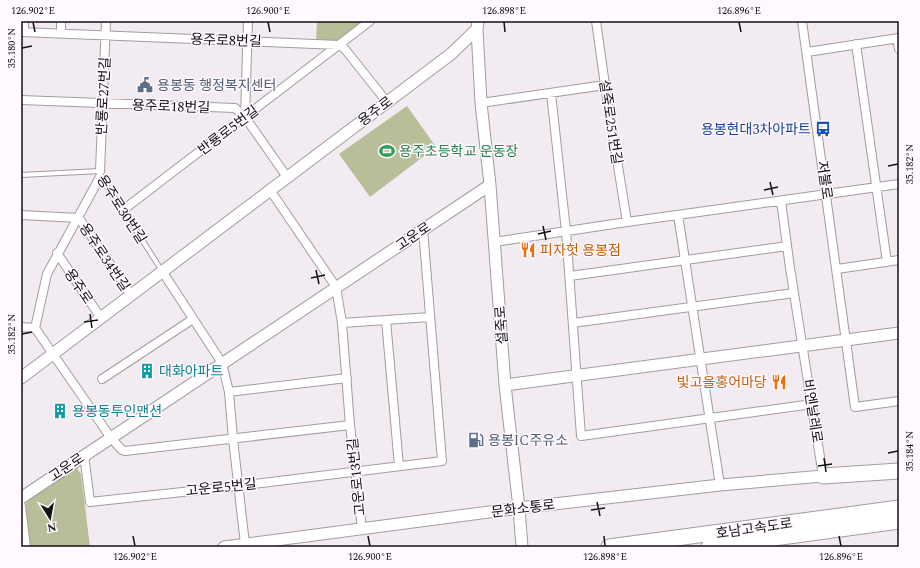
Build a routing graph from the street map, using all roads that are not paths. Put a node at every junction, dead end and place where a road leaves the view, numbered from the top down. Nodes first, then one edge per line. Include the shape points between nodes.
1 (24, 21) edge
2 (61, 21) edge
3 (106, 21) edge
4 (248, 21) edge
5 (370, 21) edge
6 (596, 21) edge
7 (802, 21) edge
8 (477, 25) edge
9 (22, 32) edge
10 (61, 33) junction
11 (106, 35) junction
12 (898, 38) edge
13 (248, 41) junction
14 (856, 44) junction
15 (339, 45) junction
16 (899, 49) edge
17 (806, 52) junction
18 (605, 85) junction
19 (551, 92) junction
20 (21, 100) edge
21 (387, 102) junction
22 (103, 103) junction
23 (481, 103) junction
24 (245, 117) junction
25 (21, 174) edge
26 (100, 174) junction
27 (287, 177) junction
28 (899, 184) edge
29 (490, 185) junction
30 (876, 187) junction
31 (270, 190) junction
32 (827, 194) junction
33 (781, 201) junction
34 (123, 210) junction
35 (21, 215) edge
36 (678, 215) junction
37 (78, 218) junction
38 (626, 222) junction
39 (423, 229) junction
40 (566, 231) junction
41 (494, 242) junction
42 (787, 246) junction
43 (57, 253) junction
44 (684, 260) junction
45 (899, 260) edge
46 (887, 262) junction
47 (837, 269) junction
48 (162, 271) junction
49 (570, 276) junction
50 (336, 287) junction
51 (794, 293) junction
52 (131, 295) junction
53 (692, 307) junction
54 (430, 317) junction
55 (101, 318) junction
56 (193, 319) junction
57 (386, 320) junction
58 (342, 323) junction
59 (573, 323) junction
60 (21, 327) edge
61 (36, 328) junction
62 (899, 333) edge
63 (847, 340) junction
64 (802, 346) junction
65 (54, 354) junction
66 (700, 359) junction
67 (222, 363) junction
68 (577, 376) junction
69 (21, 378) edge
70 (347, 378) junction
71 (102, 379) dead end
72 (505, 385) junction
73 (229, 392) junction
74 (899, 401) edge
75 (812, 404) junction
76 (709, 418) junction
77 (350, 425) junction
78 (110, 438) junction
79 (233, 439) junction
80 (84, 454) junction
81 (399, 466) junction
82 (356, 471) junction
83 (899, 471) edge
84 (823, 476) junction
85 (720, 485) junction
86 (238, 486) junction
87 (21, 498) edge
88 (21, 506) edge
89 (519, 508) junction
90 (899, 508) edge
91 (899, 521) edge
92 (362, 529) junction
93 (245, 544) junction
94 (26, 547) edge
95 (224, 547) edge
96 (522, 547) edge
97 (609, 547) edge
98 (708, 547) edge

1 - 9 street, 용주로8번길
2 - 10 street
3 - 11 street, 반룡로27번길
4 - 13 street
5 - 15 street, 반룡로5번길
6 - 18 street, 설죽로251번길
7 - 17 street, 저불로
8 - 21 street, 용주로 via 451,54
8 - 23 street, 설죽로
9 - 10 street, 용주로8번길
10 - 11 street, 용주로8번길
11 - 13 street, 용주로8번길
11 - 22 street, 반룡로27번길
12 - 14 street
12 - 16 street
13 - 15 street, 용주로8번길
13 - 24 street
14 - 17 street
14 - 30 street
15 - 21 street
15 - 24 street, 반룡로5번길
17 - 32 street, 저불로
18 - 19 street
18 - 38 street, 설죽로251번길
19 - 23 street
19 - 40 street
20 - 22 street, 용주로18번길
21 - 27 street, 용주로
22 - 24 street, 용주로18번길 via 235,108
22 - 26 street, 반룡로27번길
23 - 29 street, 설죽로
24 - 27 street, 용주로18번길
24 - 34 street, 반룡로5번길
25 - 26 lane, 용주로30번길
26 - 34 lane, 용주로30번길
26 - 37 street
27 - 31 street, 용주로
28 - 30 street
29 - 39 street, 고운로
29 - 41 street, 설죽로
30 - 32 street
30 - 46 street
31 - 48 street, 용주로
31 - 50 street
32 - 33 street
32 - 47 street, 저불로
33 - 36 street
33 - 42 street
34 - 48 lane, 용주로30번길
35 - 37 street, 용주로34번길
36 - 38 street
36 - 44 street
37 - 43 street, 용주로34번길
37 - 52 street, 용주로34번길
38 - 40 street
39 - 50 street, 고운로
39 - 54 street, 고운로5번길
40 - 41 street
40 - 49 street
41 - 72 street, 설죽로
42 - 44 street
42 - 51 street, 비엔날레로
43 - 55 street, 용주로
43 - 61 street, 용주로34번길 via 47,274
44 - 49 street
44 - 53 street
45 - 46 street
46 - 47 street
47 - 63 street, 저불로
48 - 52 street, 용주로
48 - 56 street
49 - 59 street
50 - 58 street, 고운로13번길
50 - 67 street, 고운로
51 - 53 street
51 - 64 street, 비엔날레로
52 - 55 street, 용주로
53 - 59 street
53 - 66 street
54 - 57 street
54 - 81 street, 고운로5번길 via 442,461
55 - 65 street, 용주로
56 - 67 street
56 - 71 street
57 - 58 street
57 - 81 street
58 - 70 street, 고운로13번길
59 - 68 street
60 - 61 street
61 - 65 street
62 - 63 street
63 - 64 street
63 - 74 street, 저불로 via 855,407
64 - 66 street
64 - 75 street, 비엔날레로
65 - 69 street, 용주로
65 - 78 street
66 - 68 street
66 - 76 street
67 - 73 street
67 - 78 street, 고운로
68 - 72 street
68 - 76 street via 581,436
70 - 73 street
70 - 77 street, 고운로13번길
72 - 89 street, 설죽로
73 - 79 street
75 - 76 street
75 - 84 street, 비엔날레로
76 - 85 street
77 - 79 street, 고운로13번길
77 - 82 street, 고운로13번길
78 - 79 street, 고운로13번길 via 125,451
78 - 80 street, 고운로
79 - 86 street
80 - 86 street, 고운로5번길 via 90,502
80 - 87 street, 고운로
81 - 82 street, 고운로5번길
82 - 86 street, 고운로5번길
82 - 92 street, 고운로13번길
83 - 84 highway
84 - 85 street, 문화소통로
85 - 89 street, 문화소통로
86 - 93 street
88 - 94 street
89 - 92 street, 문화소통로
89 - 96 street, 설죽로
90 - 97 highway, 호남고속도로
91 - 98 highway, 호남고속도로
92 - 93 street, 문화소통로
93 - 95 street, 문화소통로

